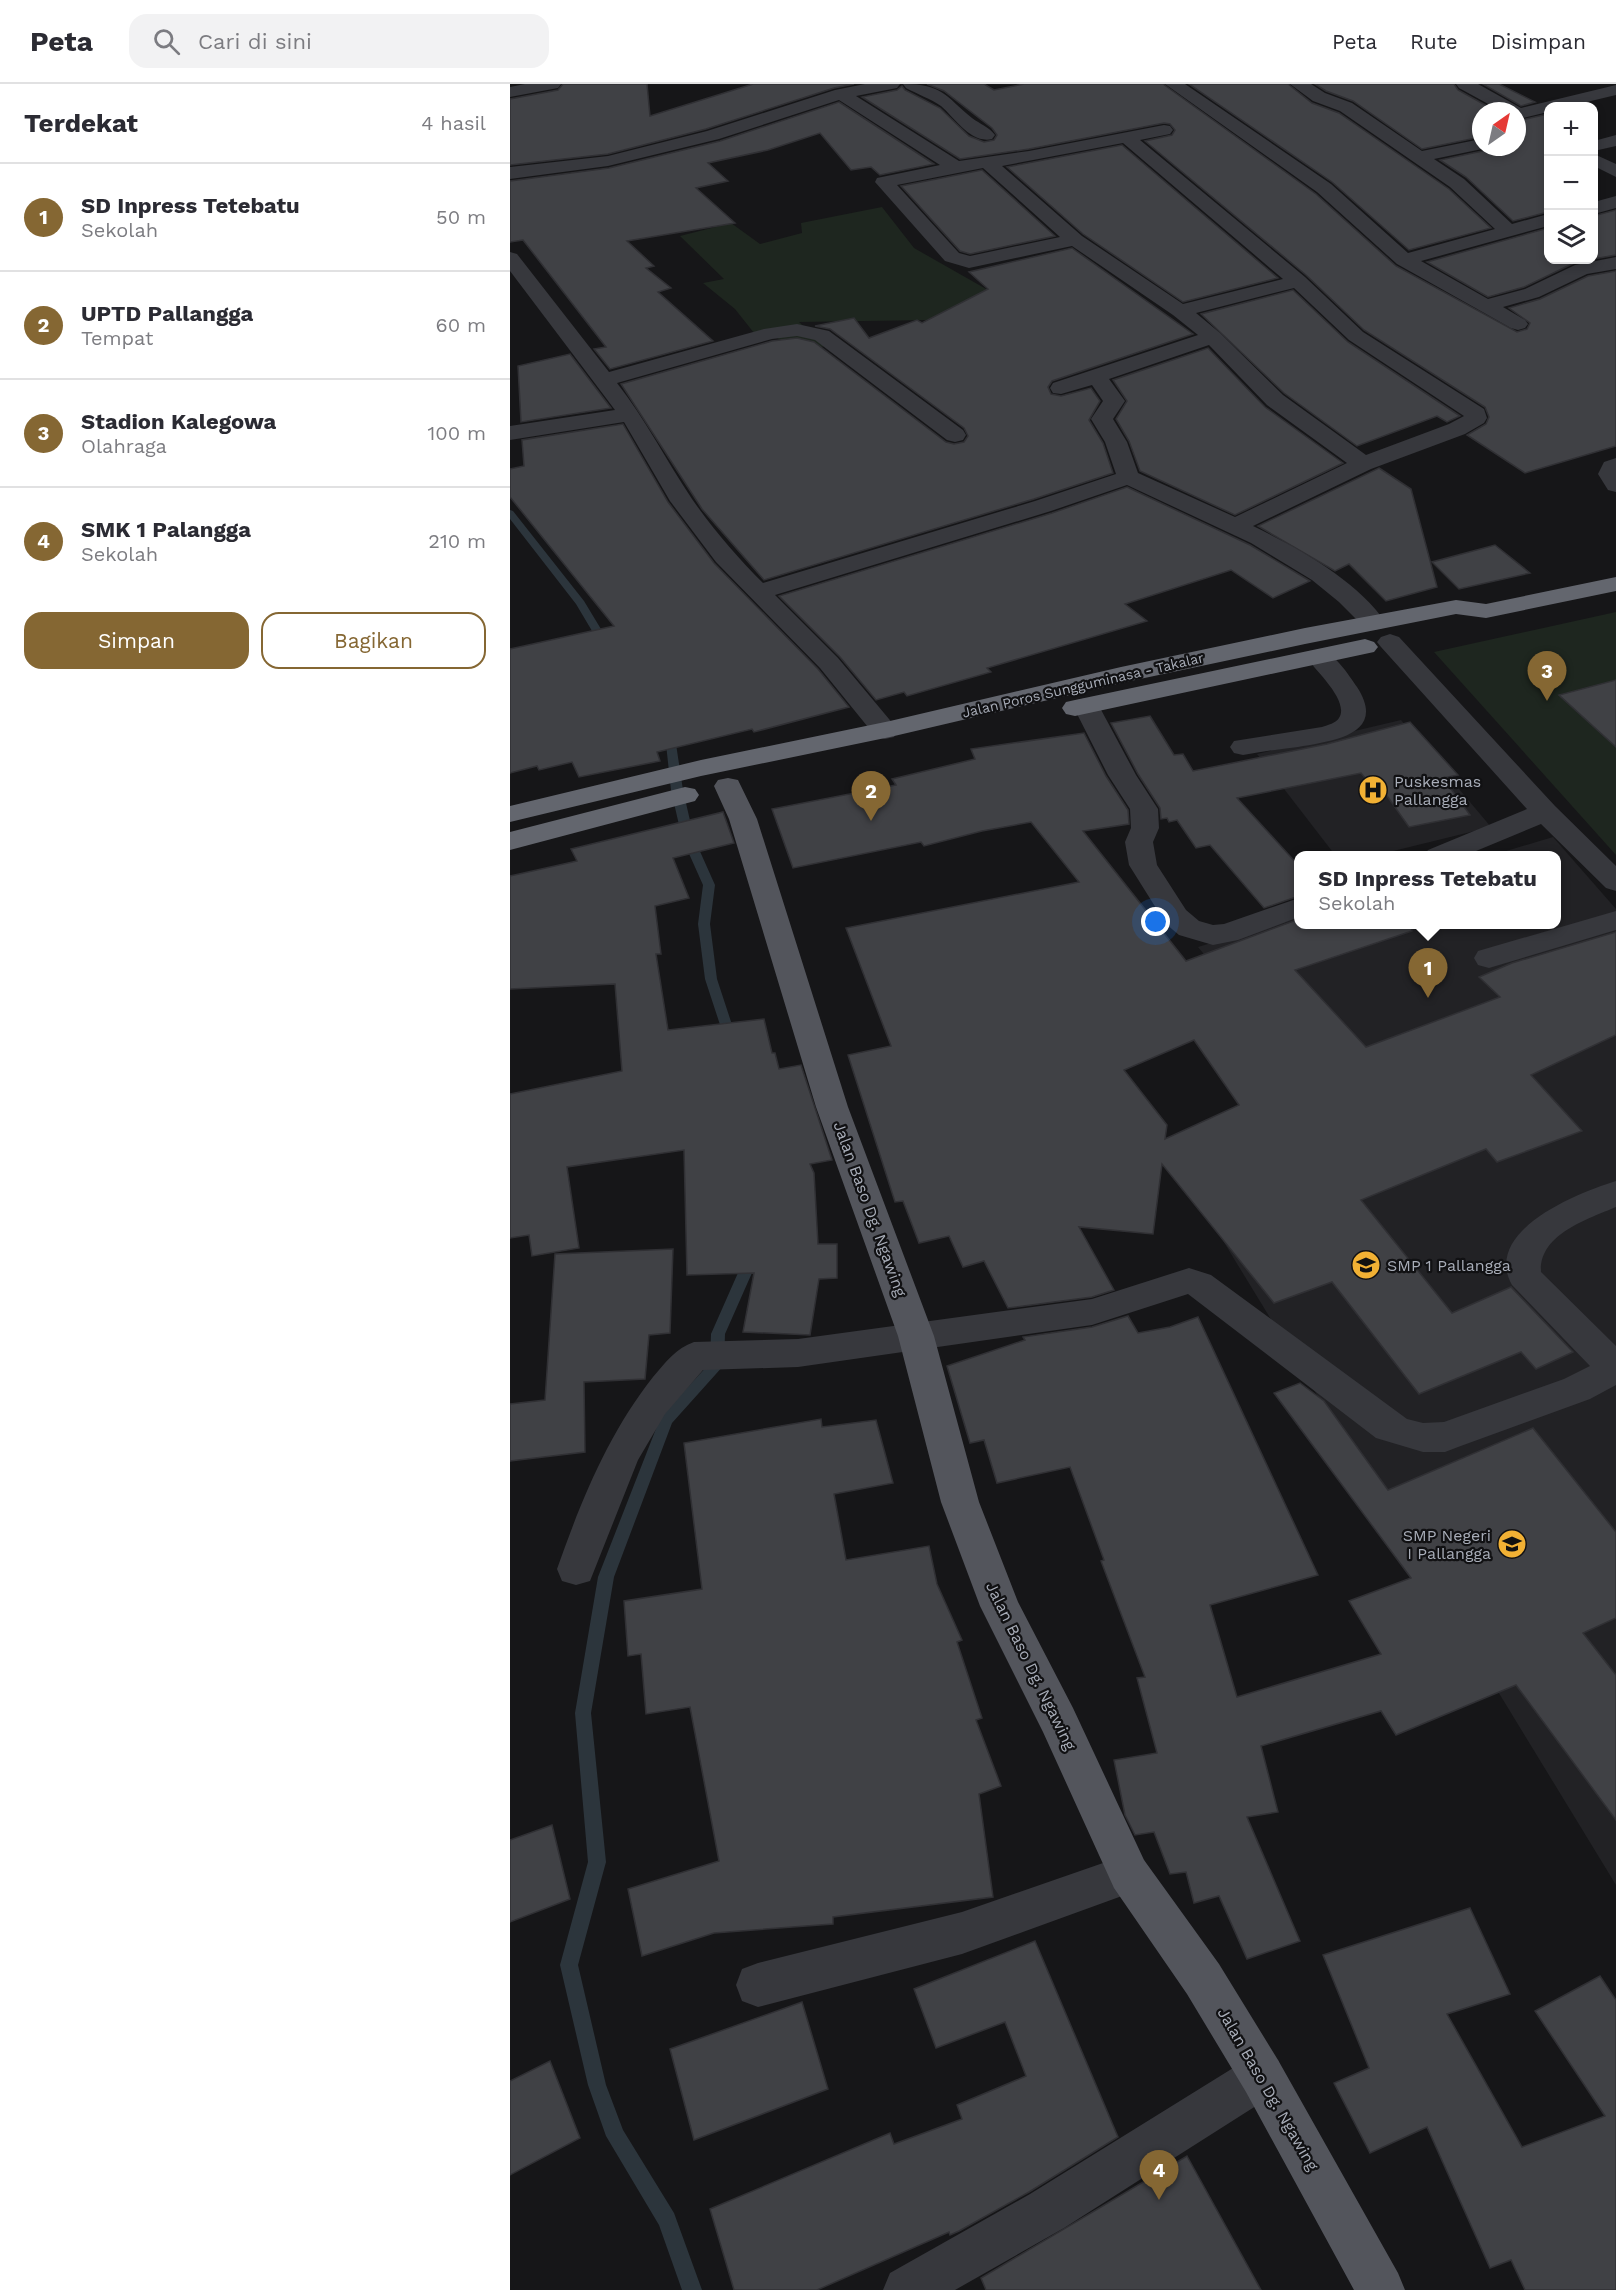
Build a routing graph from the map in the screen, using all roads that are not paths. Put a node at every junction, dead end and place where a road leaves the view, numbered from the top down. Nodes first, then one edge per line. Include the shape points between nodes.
1 (552, 84) edge
2 (891, 84) edge
3 (912, 84) edge
4 (1174, 84) edge
5 (1299, 84) edge
6 (1466, 84) edge
7 (1616, 90) edge
8 (510, 92) edge
9 (842, 94) junction
10 (1498, 102) edge
11 (1526, 110) edge
12 (1526, 118) edge
13 (1539, 126) dead end
14 (1164, 130) dead end
15 (986, 135) dead end
16 (1127, 138) junction
17 (1616, 140) edge
18 (1598, 145) edge
19 (1472, 146) edge
20 (1417, 157) junction
21 (1598, 162) edge
22 (988, 163) junction
23 (956, 167) junction
24 (1616, 171) edge
25 (510, 173) edge
26 (1616, 202) edge
27 (1598, 207) edge
28 (1544, 221) edge
29 (1508, 231) junction
30 (1076, 240) junction
31 (510, 258) edge
32 (1404, 260) junction
33 (1616, 263) edge
34 (1298, 281) junction
35 (1486, 306) junction
36 (1180, 311) junction
37 (1518, 324) dead end
38 (1213, 337) junction
39 (1096, 377) junction
40 (604, 380) junction
41 (1061, 388) dead end
42 (630, 414) junction
43 (510, 433) edge
44 (955, 435) dead end
45 (1363, 464) junction
46 (1616, 465) edge
47 (1128, 477) junction
48 (1616, 484) edge
49 (1236, 525) junction
50 (1616, 584) edge
51 (759, 592) junction
52 (1382, 633) junction
53 (1319, 657) junction
54 (1086, 706) junction
55 (885, 730) junction
56 (1243, 747) dead end
57 (677, 785) junction
58 (728, 786) junction
59 (1545, 812) junction
60 (510, 814) edge
61 (510, 841) edge
62 (1448, 851) edge
63 (1616, 882) edge
64 (1294, 909) edge
65 (1616, 920) edge
66 (1489, 958) dead end
67 (1616, 1193) edge
68 (916, 1336) junction
69 (1616, 1369) edge
70 (576, 1569) dead end
71 (1129, 1874) junction
72 (758, 1985) dead end
73 (1262, 2076) junction
74 (907, 2290) edge
75 (1381, 2290) edge

1 - 8 street
2 - 9 street
3 - 15 street via 946,102
4 - 32 street via 1324,188
5 - 20 street via 1324,100 1346,107
6 - 10 street
7 - 11 street
9 - 23 street
9 - 25 street via 693,140 608,160
12 - 13 street
14 - 16 street
16 - 22 street
16 - 34 street
17 - 18 street
19 - 20 street
20 - 29 street via 1456,183
21 - 24 street
22 - 23 street
22 - 30 street
23 - 30 street via 884,182 952,257 969,262
26 - 27 street
28 - 29 street
29 - 32 street
30 - 36 street
31 - 40 street
32 - 35 street
33 - 35 street via 1582,269 1532,293
34 - 36 street
34 - 45 street via 1356,336 1476,414 1476,418 1457,429
35 - 37 street
36 - 38 street
38 - 39 street
38 - 45 street via 1275,400
39 - 41 street
39 - 47 street via 1114,401 1102,419 1116,442
40 - 42 street
40 - 44 street via 771,333 796,330 822,335
42 - 43 street
42 - 51 street via 682,501 724,556
45 - 49 street
46 - 48 street via 1608,473
47 - 49 street
47 - 51 street
49 - 52 street via 1286,551 1336,585
50 - 52 highway, Jalan Poros Sungguminasa - Takalar via 1486,611 1475,627
51 - 55 street via 829,663
52 - 53 highway, Jalan Poros Sungguminasa - Takalar
52 - 55 highway, Jalan Poros Sungguminasa - Takalar via 1121,675
52 - 59 street
53 - 54 highway, Jalan Poros Sungguminasa - Takalar
53 - 56 street via 1352,701 1356,709 1353,720 1328,734
54 - 58 highway, Jalan Poros Sungguminasa - Takalar
54 - 64 street via 1144,809 1145,828 1139,842 1143,866 1176,917 1189,928 1213,935
55 - 57 highway, Jalan Poros Sungguminasa - Takalar
57 - 58 highway, Jalan Poros Sungguminasa - Takalar
57 - 60 highway
57 - 61 highway
58 - 68 main road, Jalan Baso Dg. Ngawing via 743,819 832,1107
59 - 62 street
59 - 63 street
65 - 66 street
67 - 69 street via 1544,1230 1524,1254 1521,1264 1524,1276
68 - 69 street via 1092,1312 1189,1281 1199,1284 1389,1428 1427,1440 1566,1393
68 - 70 street via 798,1353 694,1356 647,1410 622,1451 602,1493
68 - 71 main road, Jalan Baso Dg. Ngawing via 960,1502 1000,1606 1059,1721
71 - 72 street via 962,1933
71 - 73 main road, Jalan Baso Dg. Ngawing via 1203,1979
73 - 74 street via 1047,2211
73 - 75 main road, Jalan Baso Dg. Ngawing

